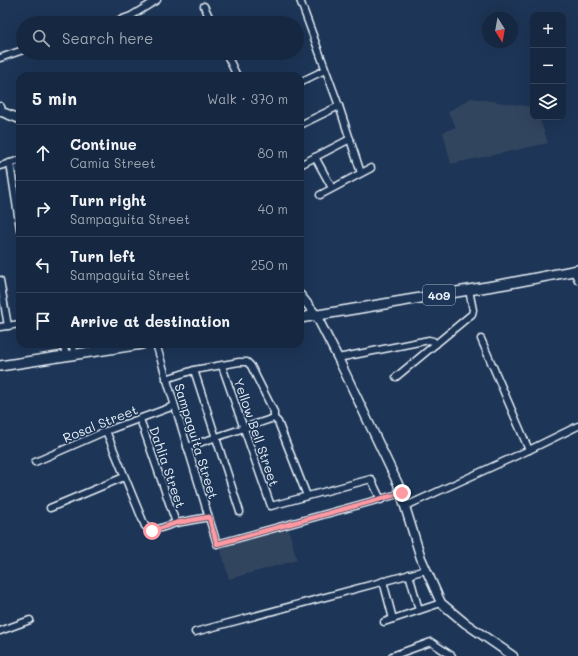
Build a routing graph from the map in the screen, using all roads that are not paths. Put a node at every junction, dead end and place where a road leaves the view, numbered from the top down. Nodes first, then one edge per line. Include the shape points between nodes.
1 (157, 0) edge
2 (300, 0) edge
3 (204, 6) dead end
4 (131, 16) edge
5 (209, 16) edge
6 (16, 52) edge
7 (0, 58) edge
8 (229, 60) edge
9 (325, 70) junction
10 (234, 72) edge
11 (304, 80) edge
12 (339, 106) junction
13 (0, 107) edge
14 (16, 117) edge
15 (304, 123) edge
16 (350, 139) junction
17 (315, 158) junction
18 (16, 161) edge
19 (10, 163) junction
20 (304, 163) edge
21 (0, 166) edge
22 (371, 168) dead end
23 (361, 173) junction
24 (332, 188) junction
25 (320, 195) dead end
26 (16, 203) edge
27 (576, 270) edge
28 (0, 280) edge
29 (578, 280) edge
30 (469, 290) junction
31 (304, 300) edge
32 (316, 315) junction
33 (304, 317) edge
34 (16, 325) edge
35 (8, 326) junction
36 (0, 328) edge
37 (481, 339) dead end
38 (436, 344) junction
39 (64, 348) edge
40 (73, 348) edge
41 (115, 348) edge
42 (157, 348) edge
43 (75, 354) junction
44 (66, 356) junction
45 (338, 358) junction
46 (0, 366) edge
47 (222, 366) junction
48 (194, 370) junction
49 (396, 377) dead end
50 (166, 379) junction
51 (174, 406) junction
52 (274, 418) junction
53 (140, 419) junction
54 (578, 426) edge
55 (244, 429) junction
56 (106, 432) junction
57 (216, 438) junction
58 (187, 447) junction
59 (529, 450) junction
60 (35, 462) dead end
61 (124, 477) junction
62 (402, 493) junction
63 (308, 496) junction
64 (380, 500) junction
65 (406, 506) junction
66 (50, 508) dead end
67 (240, 512) dead end
68 (209, 517) junction
69 (176, 523) junction
70 (426, 570) junction
71 (409, 574) junction
72 (383, 581) junction
73 (441, 603) junction
74 (419, 610) junction
75 (393, 618) junction
76 (30, 620) dead end
77 (384, 622) dead end
78 (0, 630) edge
79 (195, 632) dead end
80 (392, 656) edge
81 (452, 656) edge
82 (513, 656) edge

1 - 4 street
2 - 9 street
3 - 5 street
6 - 7 street
8 - 10 street
9 - 11 street
9 - 12 street
12 - 15 street
12 - 16 street
13 - 14 street via 2,112
16 - 17 street
16 - 23 street
17 - 20 street
17 - 24 street
18 - 19 street
19 - 21 street
19 - 26 street
22 - 23 street
23 - 24 street
24 - 25 street
27 - 29 street
27 - 30 main road, 409
28 - 35 street
30 - 32 main road, 409
30 - 38 street via 472,314
31 - 32 street
32 - 33 main road, 409
32 - 45 street
34 - 35 street
35 - 36 street
37 - 59 street
38 - 45 street via 429,340
38 - 49 street
39 - 44 street
40 - 43 street
41 - 43 main road
42 - 50 street, Sampaguita Street
43 - 44 main road
44 - 46 main road
45 - 62 street
47 - 48 street
47 - 52 street via 247,362 251,366 274,412
47 - 55 street, Yellow Bell Street
48 - 50 street
48 - 57 street
50 - 51 street, Sampaguita Street
51 - 53 street, Rosal Street
51 - 58 street, Sampaguita Street
52 - 55 street
52 - 63 street via 278,422
53 - 56 street, Rosal Street
53 - 69 street, Dahlia Street
54 - 59 street
55 - 57 street
55 - 63 street, Yellow Bell Street via 271,506
56 - 60 street, Rosal Street
56 - 61 street
57 - 58 street
57 - 67 street
58 - 68 street, Sampaguita Street
59 - 65 street
61 - 66 street
61 - 69 street via 145,526 152,531
62 - 64 street, Sampaguita Street
62 - 65 street
63 - 64 street via 371,479
64 - 68 street, Sampaguita Street via 217,544
65 - 70 street
68 - 69 street
70 - 71 street
70 - 73 street
71 - 72 street
71 - 74 street
72 - 75 street
72 - 79 street
73 - 74 street
73 - 82 street
74 - 75 street
75 - 77 street
76 - 78 street
80 - 81 street via 431,642

